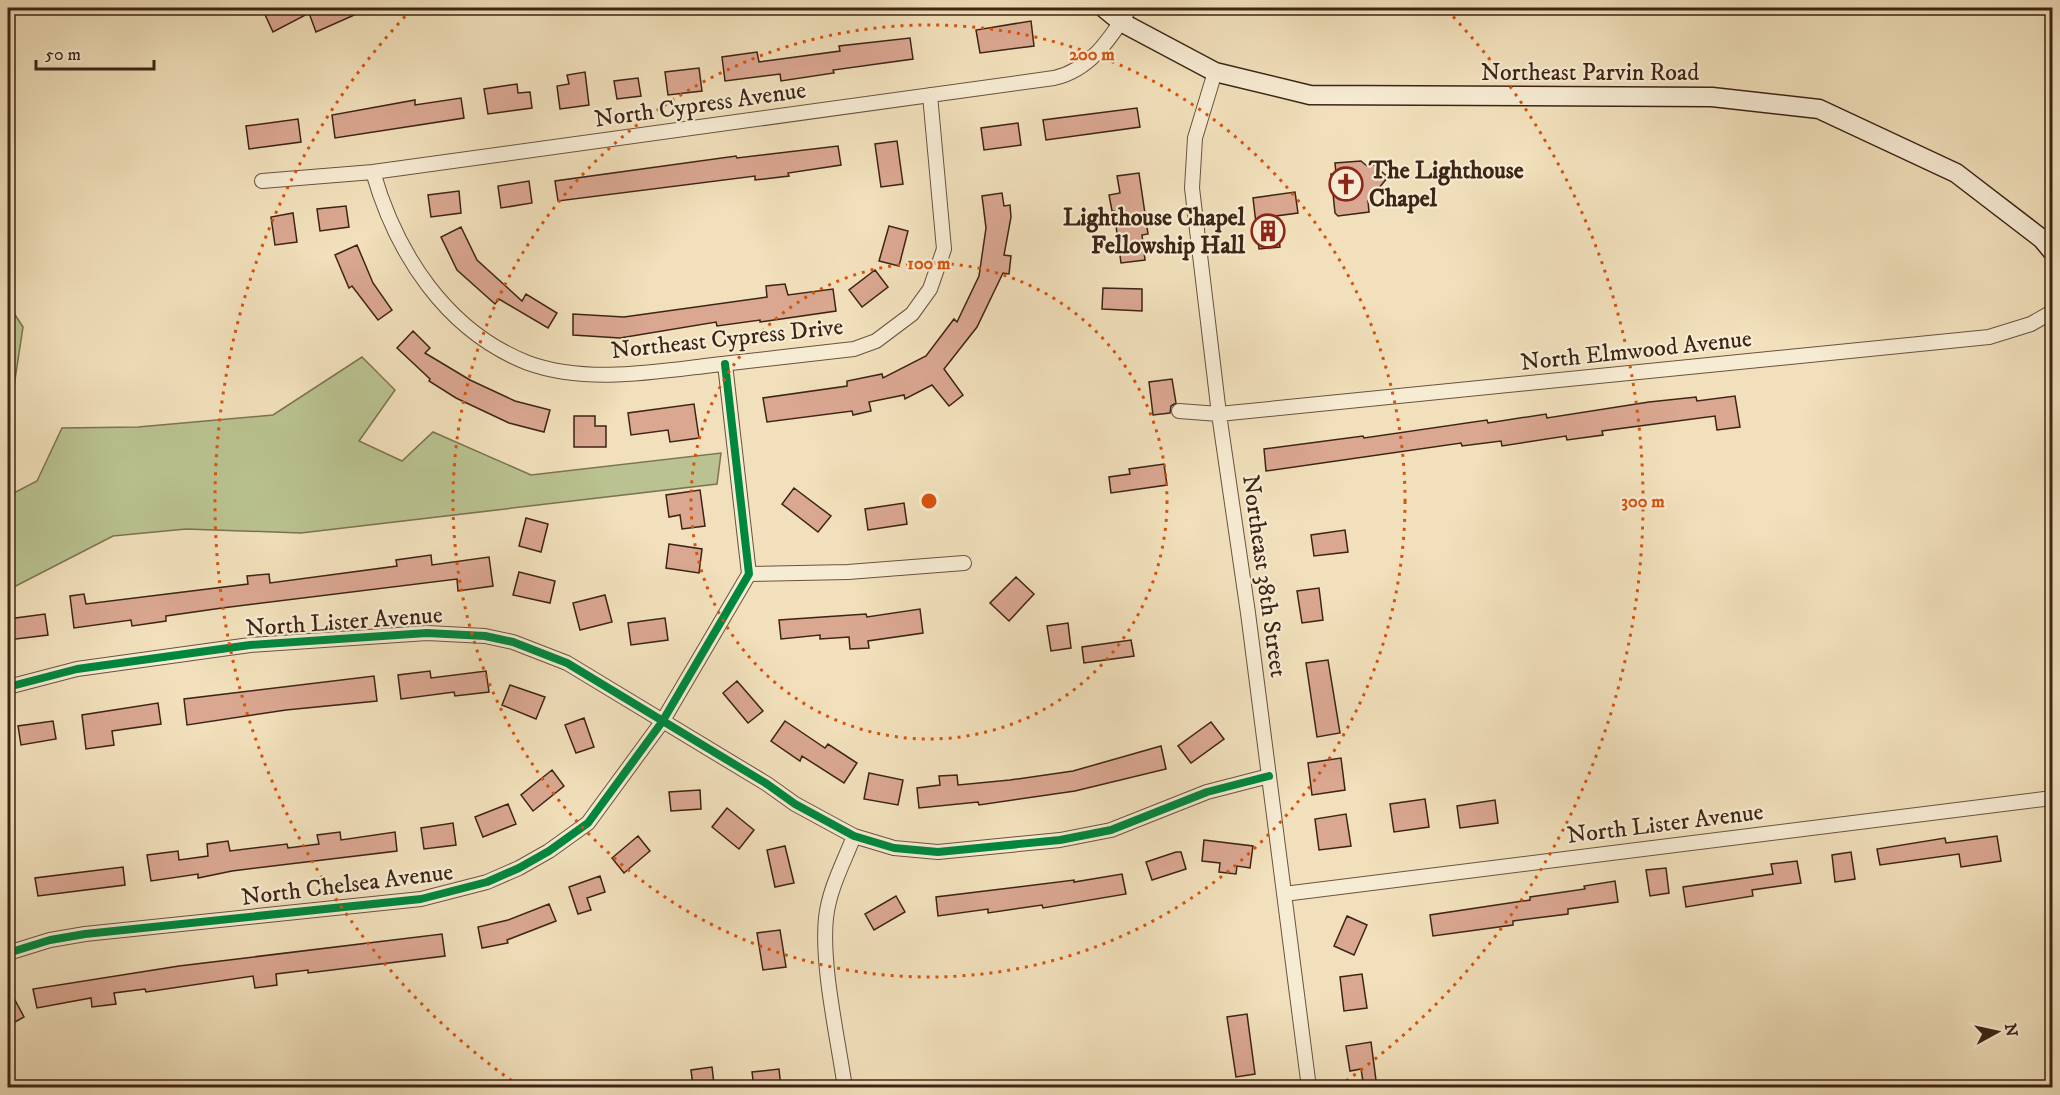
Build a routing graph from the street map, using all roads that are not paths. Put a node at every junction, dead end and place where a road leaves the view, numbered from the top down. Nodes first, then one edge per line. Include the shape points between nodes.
1 (1104, 8) edge
2 (1126, 14) edge
3 (1215, 72) junction
4 (930, 94) junction
5 (373, 172) junction
6 (262, 181) dead end
7 (2052, 251) edge
8 (2052, 312) edge
9 (725, 364) junction
10 (1179, 411) dead end
11 (1219, 414) junction
12 (964, 563) dead end
13 (749, 574) junction
14 (8, 687) edge
15 (662, 722) junction
16 (1269, 776) junction
17 (2052, 798) edge
18 (854, 836) junction
19 (1284, 894) junction
20 (8, 953) edge
21 (845, 1088) edge
22 (1309, 1088) edge

1 - 2 main road, Northeast Parvin Road
2 - 3 main road, Northeast Parvin Road
2 - 4 street, North Cypress Avenue via 1095,56 1066,76
3 - 7 main road, Northeast Parvin Road via 1310,95 1712,97 1819,108 1956,173 2042,239
3 - 11 street, Northeast 38th Street via 1195,138 1192,172
4 - 5 street, North Cypress Avenue
4 - 9 street, Northeast Cypress Drive via 944,249 930,289 912,314 876,341 854,349
5 - 6 street, North Cypress Avenue
5 - 9 street, Northeast Cypress Drive via 393,230 424,282 462,323 495,346 529,363 571,372 619,375
8 - 11 street, North Elmwood Avenue via 2031,324 1989,337
9 - 13 street
10 - 11 street, North Elmwood Avenue
11 - 16 street, Northeast 38th Street
12 - 13 street via 848,572
13 - 15 street, North Chelsea Avenue
14 - 15 street, North Lister Avenue via 77,669 250,645 456,633 513,642 541,651 592,677
15 - 18 street, North Lister Avenue
15 - 20 street, North Chelsea Avenue via 588,823 549,851 487,882 421,899 85,934
16 - 18 street, North Lister Avenue via 1207,792 1111,830 1060,840 938,852 894,848
16 - 19 street, Northeast 38th Street
17 - 19 street, North Lister Avenue
18 - 21 street via 832,890 826,918 829,975
19 - 22 street, Northeast 38th Street

